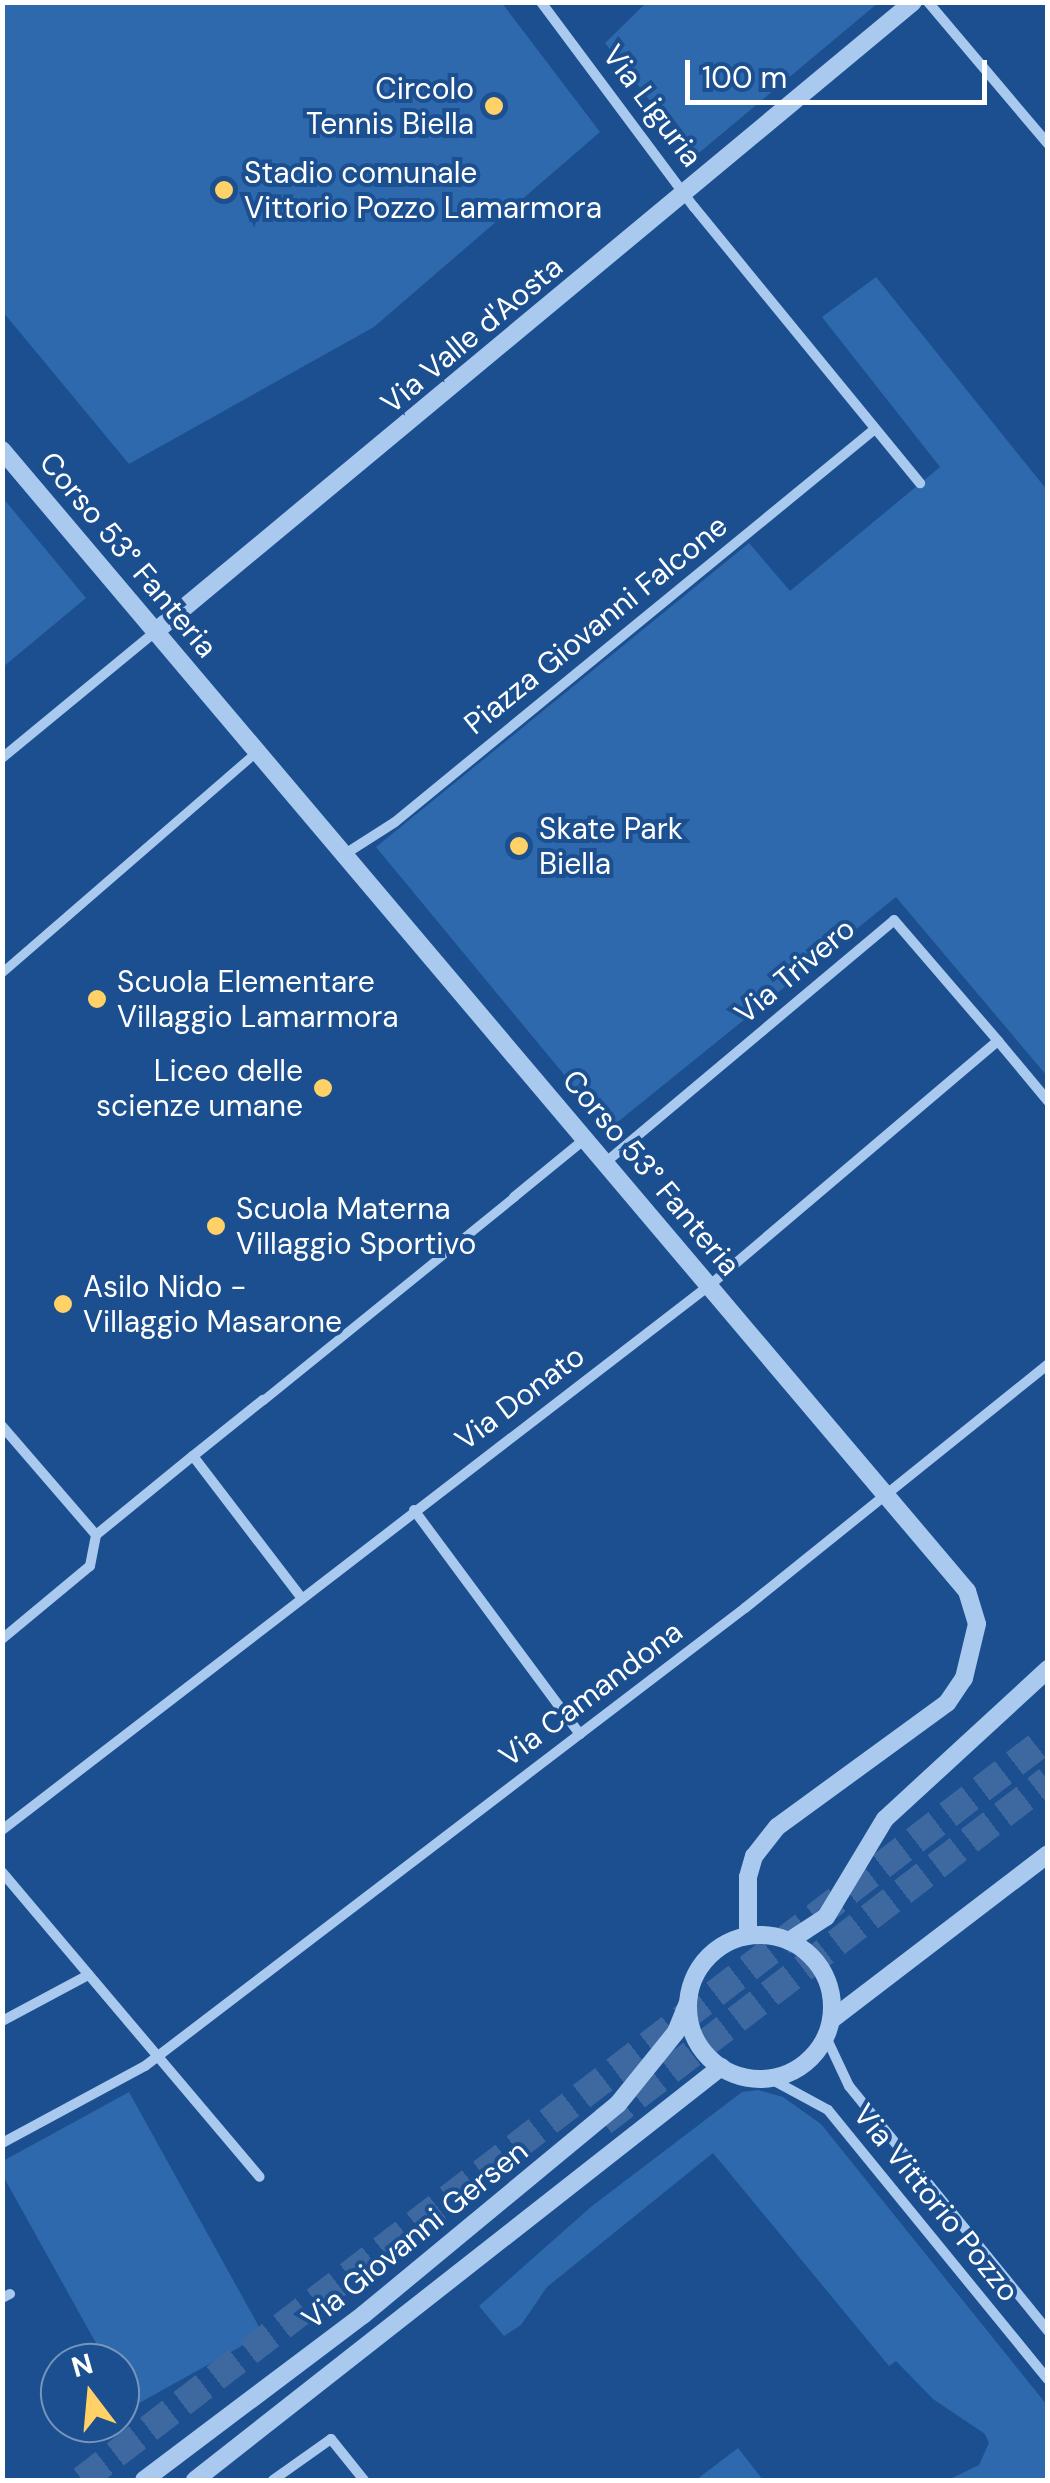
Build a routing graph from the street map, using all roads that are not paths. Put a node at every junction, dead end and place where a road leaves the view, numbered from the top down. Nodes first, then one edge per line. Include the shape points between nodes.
1 (542, 2) edge
2 (913, 2) edge
3 (928, 2) edge
4 (1048, 144) edge
5 (686, 192) junction
6 (875, 429) junction
7 (2, 450) edge
8 (920, 483) dead end
9 (156, 631) junction
10 (258, 751) junction
11 (2, 758) edge
12 (344, 854) junction
13 (2, 972) edge
14 (998, 1041) junction
15 (1048, 1100) edge
16 (586, 1138) junction
17 (606, 1162) junction
18 (514, 1197) joint
19 (710, 1285) junction
20 (1048, 1364) edge
21 (263, 1400) joint
22 (2, 1426) edge
23 (193, 1456) junction
24 (888, 1496) junction
25 (414, 1510) junction
26 (96, 1535) junction
27 (300, 1596) junction
28 (2, 1639) edge
29 (1048, 1669) edge
30 (580, 1734) junction
31 (2, 1830) edge
32 (1048, 1854) edge
33 (2, 1872) edge
34 (748, 1936) junction
35 (789, 1940) junction
36 (88, 1975) junction
37 (688, 2002) junction
38 (2, 2021) edge
39 (828, 2029) junction
40 (158, 2054) junction
41 (721, 2067) junction
42 (769, 2078) junction
43 (2, 2143) edge
44 (260, 2177) dead end
45 (1048, 2331) edge
46 (1048, 2380) edge
47 (144, 2480) edge
48 (195, 2480) edge
49 (273, 2480) edge
50 (364, 2480) edge

1 - 5 street, Via Liguria
2 - 5 street, Via Valle d'Aosta
3 - 4 street
5 - 6 street
5 - 9 street, Via Valle d'Aosta
6 - 8 street
6 - 12 street, Piazza Giovanni Falcone via 395,822
7 - 9 street, Corso 53° Fanteria
9 - 10 street, Corso 53° Fanteria
9 - 11 street
10 - 12 street, Corso 53° Fanteria
10 - 13 street
12 - 16 street, Corso 53° Fanteria
14 - 15 street
14 - 17 street, Via Trivero via 894,920
14 - 19 street, Via Donato
16 - 17 street, Corso 53° Fanteria
16 - 18 street
17 - 19 street, Corso 53° Fanteria
18 - 21 street
19 - 24 street, Corso 53° Fanteria
19 - 25 street, Via Donato
20 - 24 street, Via Camandona
21 - 23 street
22 - 26 street
23 - 26 street
23 - 27 street
24 - 30 street, Via Camandona
24 - 34 street, Corso 53° Fanteria via 967,1591 977,1624 974,1650 948,1703 778,1827 754,1856
25 - 27 street, Via Donato
25 - 30 street
26 - 28 street via 90,1566
27 - 31 street, Via Donato
29 - 35 street via 885,1819 826,1917
30 - 40 street, Via Camandona
32 - 39 street
33 - 36 street
34 - 35 street
34 - 37 street via 700,1966
35 - 39 street via 806,1950 828,1982
36 - 38 street
36 - 40 street
37 - 41 street via 696,2039
37 - 47 street, Via Giovanni Gersen via 676,2032 618,2104 363,2315
39 - 42 street via 802,2065
39 - 45 street, Via Vittorio Pozzo via 850,2086
40 - 43 street, Via Camandona
40 - 44 street
41 - 42 street
41 - 48 street, Via Giovanni Gersen
42 - 46 street, Via Vittorio Pozzo via 828,2110
49 - 50 street via 331,2439

